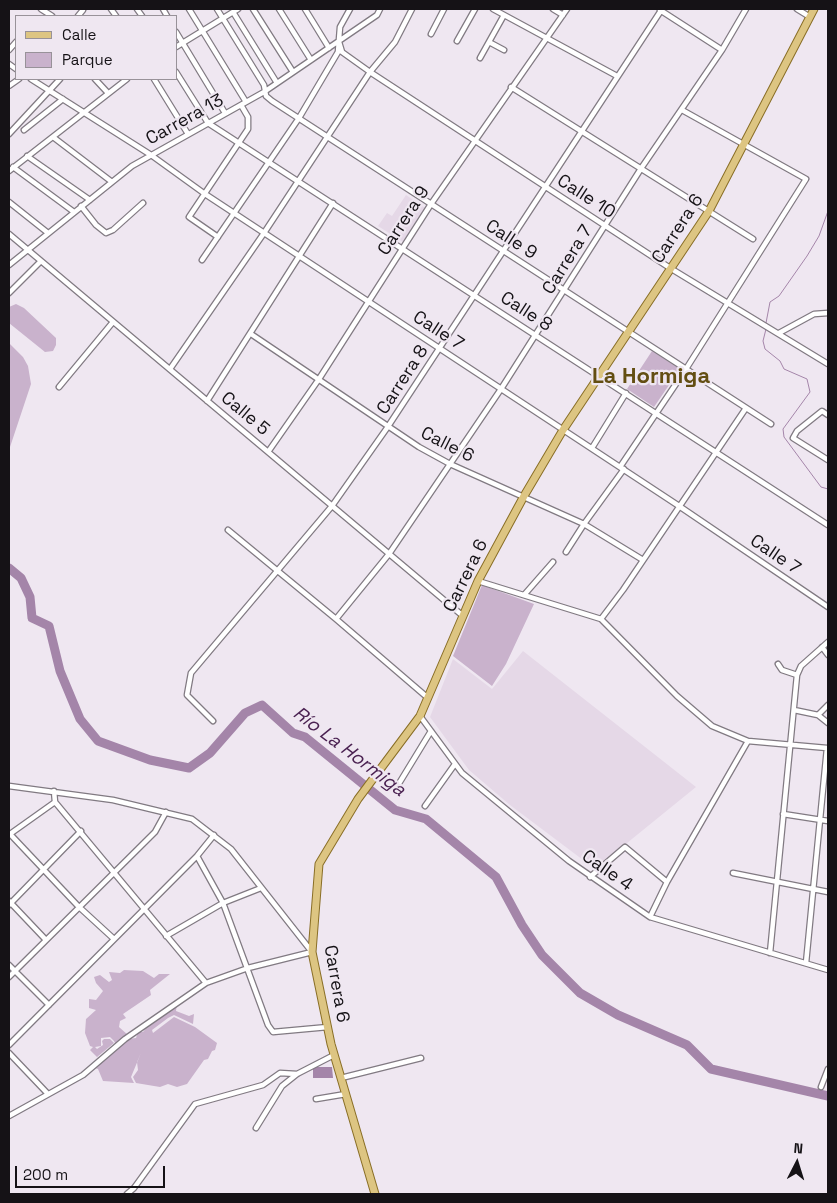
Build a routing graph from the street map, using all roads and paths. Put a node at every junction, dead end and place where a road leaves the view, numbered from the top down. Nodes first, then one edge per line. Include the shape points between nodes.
1 (189, 9) edge
2 (217, 9) edge
3 (238, 9) edge
4 (253, 9) edge
5 (280, 9) edge
6 (305, 9) edge
7 (350, 9) edge
8 (380, 9) edge
9 (412, 9) edge
10 (444, 9) edge
11 (475, 9) edge
12 (493, 9) edge
13 (553, 9) edge
14 (567, 9) edge
15 (661, 9) edge
16 (746, 9) edge
17 (797, 9) edge
18 (814, 9) edge
19 (83, 10) dead end
20 (233, 12) junction
21 (563, 14) junction
22 (79, 15) edge
23 (504, 15) junction
24 (810, 17) junction
25 (222, 18) junction
26 (202, 31) junction
27 (431, 34) dead end
28 (178, 35) edge
29 (546, 38) junction
30 (339, 42) junction
31 (457, 42) dead end
32 (489, 42) junction
33 (183, 43) junction
34 (178, 46) edge
35 (329, 48) junction
36 (504, 50) dead end
37 (722, 50) junction
38 (480, 58) dead end
39 (311, 60) junction
40 (292, 72) junction
41 (370, 72) junction
42 (178, 75) edge
43 (617, 76) junction
44 (33, 80) edge
45 (59, 80) edge
46 (97, 80) edge
47 (126, 80) edge
48 (155, 80) edge
49 (277, 83) junction
50 (511, 87) junction
51 (49, 90) junction
52 (264, 92) junction
53 (108, 93) junction
54 (63, 99) junction
55 (246, 102) junction
56 (241, 105) junction
57 (682, 110) junction
58 (83, 113) junction
59 (225, 113) junction
60 (298, 118) junction
61 (208, 123) junction
62 (24, 130) dead end
63 (582, 130) junction
64 (9, 134) edge
65 (188, 134) junction
66 (327, 136) junction
67 (53, 137) junction
68 (475, 140) junction
69 (241, 143) junction
70 (744, 145) junction
71 (151, 155) junction
72 (27, 156) junction
73 (268, 161) junction
74 (642, 168) junction
75 (11, 169) edge
76 (298, 180) junction
77 (112, 182) junction
78 (545, 186) junction
79 (205, 194) junction
80 (90, 200) junction
81 (9, 202) edge
82 (143, 203) dead end
83 (332, 203) junction
84 (431, 204) junction
85 (82, 206) junction
86 (709, 211) junction
87 (74, 212) junction
88 (234, 213) junction
89 (606, 226) junction
90 (48, 233) junction
91 (264, 233) junction
92 (9, 234) edge
93 (218, 237) junction
94 (753, 239) dead end
95 (402, 248) junction
96 (27, 249) junction
97 (503, 250) junction
98 (299, 256) junction
99 (202, 260) dead end
100 (41, 261) junction
101 (9, 265) edge
102 (670, 268) junction
103 (565, 291) junction
104 (9, 293) edge
105 (474, 295) junction
106 (368, 301) junction
107 (726, 302) junction
108 (828, 313) edge
109 (113, 322) junction
110 (628, 331) junction
111 (778, 333) junction
112 (251, 334) junction
113 (536, 335) junction
114 (440, 348) junction
115 (828, 364) edge
116 (170, 369) junction
117 (686, 369) junction
118 (599, 376) junction
119 (319, 379) junction
120 (59, 387) dead end
121 (501, 389) junction
122 (626, 393) junction
123 (207, 401) junction
124 (746, 408) junction
125 (656, 413) junction
126 (828, 415) edge
127 (771, 424) dead end
128 (388, 428) junction
129 (563, 430) junction
130 (592, 448) junction
131 (268, 452) junction
132 (716, 452) junction
133 (828, 460) edge
134 (450, 464) junction
135 (622, 468) junction
136 (524, 496) junction
137 (332, 506) junction
138 (679, 506) junction
139 (584, 524) junction
140 (828, 525) edge
141 (228, 530) dead end
142 (566, 552) dead end
143 (389, 554) junction
144 (643, 560) junction
145 (553, 562) dead end
146 (277, 571) junction
147 (478, 581) junction
148 (524, 595) junction
149 (828, 607) edge
150 (463, 616) junction
151 (336, 618) junction
152 (600, 620) junction
153 (828, 642) edge
154 (822, 647) junction
155 (828, 654) edge
156 (778, 664) dead end
157 (797, 675) junction
158 (428, 698) junction
159 (828, 705) edge
160 (794, 710) junction
161 (818, 714) junction
162 (420, 716) junction
163 (214, 721) dead end
164 (828, 722) edge
165 (431, 731) junction
166 (748, 741) junction
167 (790, 744) junction
168 (827, 748) edge
169 (455, 764) junction
170 (9, 786) edge
171 (396, 790) dead end
172 (54, 791) junction
173 (55, 802) junction
174 (424, 806) dead end
175 (166, 812) junction
176 (783, 814) junction
177 (820, 820) junction
178 (828, 821) edge
179 (80, 831) junction
180 (10, 834) edge
181 (214, 835) junction
182 (197, 856) junction
183 (44, 868) junction
184 (113, 871) junction
185 (733, 873) dead end
186 (590, 877) junction
187 (667, 882) junction
188 (777, 882) junction
189 (261, 888) junction
190 (814, 889) junction
191 (828, 892) edge
192 (9, 903) edge
193 (224, 903) junction
194 (78, 906) junction
195 (144, 910) junction
196 (650, 917) junction
197 (166, 936) junction
198 (114, 939) junction
199 (46, 940) junction
200 (312, 952) junction
201 (770, 953) junction
202 (806, 963) junction
203 (9, 965) edge
204 (248, 968) junction
205 (828, 970) edge
206 (15, 971) junction
207 (9, 977) edge
208 (206, 983) junction
209 (49, 1005) junction
210 (328, 1027) junction
211 (9, 1045) edge
212 (9, 1053) edge
213 (334, 1055) junction
214 (421, 1058) dead end
215 (828, 1069) edge
216 (297, 1074) junction
217 (341, 1078) junction
218 (821, 1087) dead end
219 (48, 1094) junction
220 (346, 1094) junction
221 (316, 1099) dead end
222 (9, 1116) edge
223 (256, 1128) dead end
224 (127, 1194) edge
225 (375, 1194) edge

1 - 26 street
2 - 25 street
3 - 20 street
4 - 40 street
5 - 39 street
6 - 35 street
7 - 30 street via 340,27
8 - 30 street, Carrera 13 via 377,15
9 - 41 street via 395,42
10 - 27 street
11 - 31 street
12 - 23 street
13 - 21 street
14 - 21 street, Carrera 9
15 - 37 street
15 - 43 street, Carrera 8
16 - 37 street, Carrera 7
17 - 24 street
18 - 24 main road, Carrera 6
19 - 22 street
20 - 25 street
20 - 49 street
21 - 29 street, Carrera 9
23 - 29 street
23 - 32 street
24 - 70 main road, Carrera 6
25 - 26 street
25 - 52 street via 264,85
26 - 33 street
26 - 55 street
28 - 33 street
29 - 43 street
29 - 50 street, Carrera 9
30 - 35 street, Carrera 13
30 - 41 street, Calle 10 via 342,52
30 - 60 street via 338,52
32 - 36 street
32 - 38 street
33 - 34 street
33 - 59 street
35 - 39 street, Carrera 13
37 - 57 street, Carrera 7
39 - 40 street, Carrera 13
40 - 49 street, Carrera 13
41 - 66 street
41 - 68 street, Calle 10
42 - 61 street
43 - 63 street, Carrera 8
44 - 51 street, Calle 7
45 - 51 street
46 - 53 street
47 - 53 street
48 - 65 street
49 - 52 street, Carrera 13
50 - 63 street
50 - 68 street, Carrera 9
51 - 54 street, Calle 7
51 - 64 street
52 - 55 street, Carrera 13
52 - 60 street, Calle 9
53 - 58 street
54 - 58 street, Calle 7
54 - 62 street
55 - 56 street, Carrera 13
56 - 59 street, Carrera 13
56 - 69 street via 249,123
57 - 70 street
57 - 74 street, Carrera 7
58 - 67 street
58 - 71 street, Calle 7
59 - 61 street, Carrera 13
60 - 66 street, Calle 9
60 - 73 street
61 - 65 street, Carrera 13
61 - 69 street, Calle 8
63 - 74 street
63 - 78 street, Carrera 8
65 - 71 street, Carrera 13
66 - 76 street
66 - 84 street, Calle 9
67 - 72 street
67 - 77 street
68 - 78 street, Calle 10
68 - 84 street, Carrera 9
69 - 73 street, Calle 8
69 - 79 street
70 - 86 main road, Carrera 6
70 - 107 street via 806,179
71 - 77 street, Carrera 13
71 - 79 street, Calle 7
72 - 75 street
72 - 80 street
73 - 76 street, Calle 8
73 - 88 street
74 - 86 street
74 - 89 street, Carrera 7
75 - 87 street
76 - 83 street, Calle 8
76 - 91 street
77 - 80 street, Carrera 13
78 - 89 street, Calle 10
78 - 97 street, Carrera 8
79 - 88 street, Calle 7
79 - 93 street via 189,218
80 - 85 street, Carrera 13
81 - 90 street
82 - 85 street via 106,233
83 - 95 street, Calle 8
83 - 98 street
84 - 95 street, Carrera 9
84 - 97 street, Calle 9
85 - 87 street, Carrera 13
86 - 94 street
86 - 102 main road, Carrera 6
87 - 90 street, Carrera 13
88 - 91 street, Calle 7
88 - 93 street
89 - 102 street, Calle 10
89 - 103 street, Carrera 7
90 - 96 street, Carrera 13
91 - 98 street, Calle 7
91 - 116 street
92 - 96 street, Calle 5
93 - 99 street
95 - 105 street, Calle 8
95 - 106 street, Carrera 9
96 - 100 street, Calle 5
96 - 101 street, Carrera 13
97 - 103 street, Calle 9
97 - 105 street, Carrera 8
98 - 106 street, Calle 7
98 - 112 street
100 - 104 street
100 - 109 street, Calle 5
102 - 107 street, Calle 10
102 - 110 main road, Carrera 6
103 - 110 street, Calle 9
103 - 113 street, Carrera 7
105 - 113 street, Calle 8
105 - 114 street, Carrera 8
106 - 114 street, Calle 7
106 - 119 street, Carrera 9
107 - 111 street, Calle 10
107 - 117 street
108 - 111 street via 814,314
109 - 116 street, Calle 5
109 - 120 street
110 - 117 street, Calle 9
110 - 118 main road, Carrera 6
111 - 115 street, Calle 10
112 - 119 street, Calle 6
112 - 123 street
113 - 118 street, Calle 8
113 - 121 street, Carrera 7
114 - 121 street, Calle 7
114 - 128 street, Carrera 8
116 - 123 street, Calle 5
117 - 124 street, Calle 9
117 - 125 street
118 - 122 street, Calle 8
118 - 129 main road, Carrera 6
119 - 128 street, Calle 6
119 - 131 street, Carrera 9
121 - 129 street, Calle 7
121 - 134 street, Carrera 7
122 - 125 street, Calle 8
122 - 130 street
123 - 131 street, Calle 5
124 - 127 street, Calle 9
124 - 132 street
125 - 132 street, Calle 8
125 - 135 street
126 - 133 street via 822,411 793,438
128 - 134 street, Calle 6
128 - 137 street, Carrera 8
129 - 130 street, Calle 7
129 - 136 main road, Carrera 6
130 - 135 street, Calle 7
131 - 137 street, Calle 5
132 - 138 street
132 - 140 street, Calle 8
134 - 136 street, Calle 6
134 - 143 street, Carrera 7
135 - 138 street, Calle 7
135 - 139 street
136 - 139 street, Calle 6
136 - 147 main road, Carrera 6
137 - 143 street, Calle 5
137 - 146 street, Carrera 8
138 - 144 street
138 - 149 street, Calle 7
139 - 142 street
139 - 144 street, Calle 6
141 - 146 street
143 - 150 street, Calle 5
143 - 151 street, Carrera 7
144 - 152 street
145 - 148 street
146 - 151 street
146 - 163 street, Carrera 8 via 191,673 187,695
147 - 148 street
147 - 150 main road, Carrera 6
148 - 152 street
150 - 158 main road, Carrera 6
151 - 158 street
152 - 166 street via 712,726
153 - 154 street
154 - 155 street
154 - 157 street via 801,666
156 - 157 street via 782,670
157 - 160 street
158 - 162 main road, Carrera 6
159 - 161 street
160 - 161 street
160 - 167 street
161 - 164 street
162 - 165 street, Calle 4
162 - 200 main road, Carrera 6 via 358,799 319,864
165 - 169 street, Calle 4
165 - 171 street
166 - 167 street
166 - 187 street
167 - 168 street
167 - 176 street
168 - 177 street
169 - 174 street
169 - 186 street, Calle 4
170 - 172 street
172 - 173 street
172 - 175 street
173 - 179 street
173 - 180 street
175 - 181 street via 192,818
175 - 184 street via 155,832
176 - 177 street
176 - 188 street
177 - 178 street
177 - 190 street
179 - 183 street
179 - 184 street
180 - 183 street
181 - 182 street
181 - 189 street via 231,849
182 - 193 street
182 - 195 street
183 - 192 street
183 - 194 street
184 - 194 street
184 - 195 street
185 - 188 street
186 - 187 street via 625,847
186 - 196 street, Calle 4
187 - 196 street
188 - 190 street
188 - 201 street
189 - 193 street
189 - 200 street
190 - 191 street
190 - 202 street
192 - 199 street
193 - 197 street
193 - 204 street
194 - 198 street
194 - 199 street
195 - 197 street
195 - 198 street
196 - 201 street, Calle 4
197 - 208 street
198 - 209 street
199 - 206 street
200 - 204 street
200 - 210 main road, Carrera 6
201 - 202 street, Calle 4
202 - 205 street, Calle 4
203 - 206 street
204 - 208 street
204 - 210 street via 272,1032
206 - 207 street
206 - 209 street
208 - 219 street via 125,1039 83,1075
209 - 211 street
210 - 213 main road, Carrera 6
212 - 219 street
213 - 216 street
213 - 217 main road, Carrera 6
214 - 217 street
215 - 218 street
216 - 223 street via 282,1086
216 - 224 street via 280,1073 263,1085 195,1104
217 - 220 main road, Carrera 6
219 - 222 street
220 - 221 street
220 - 225 main road, Carrera 6

